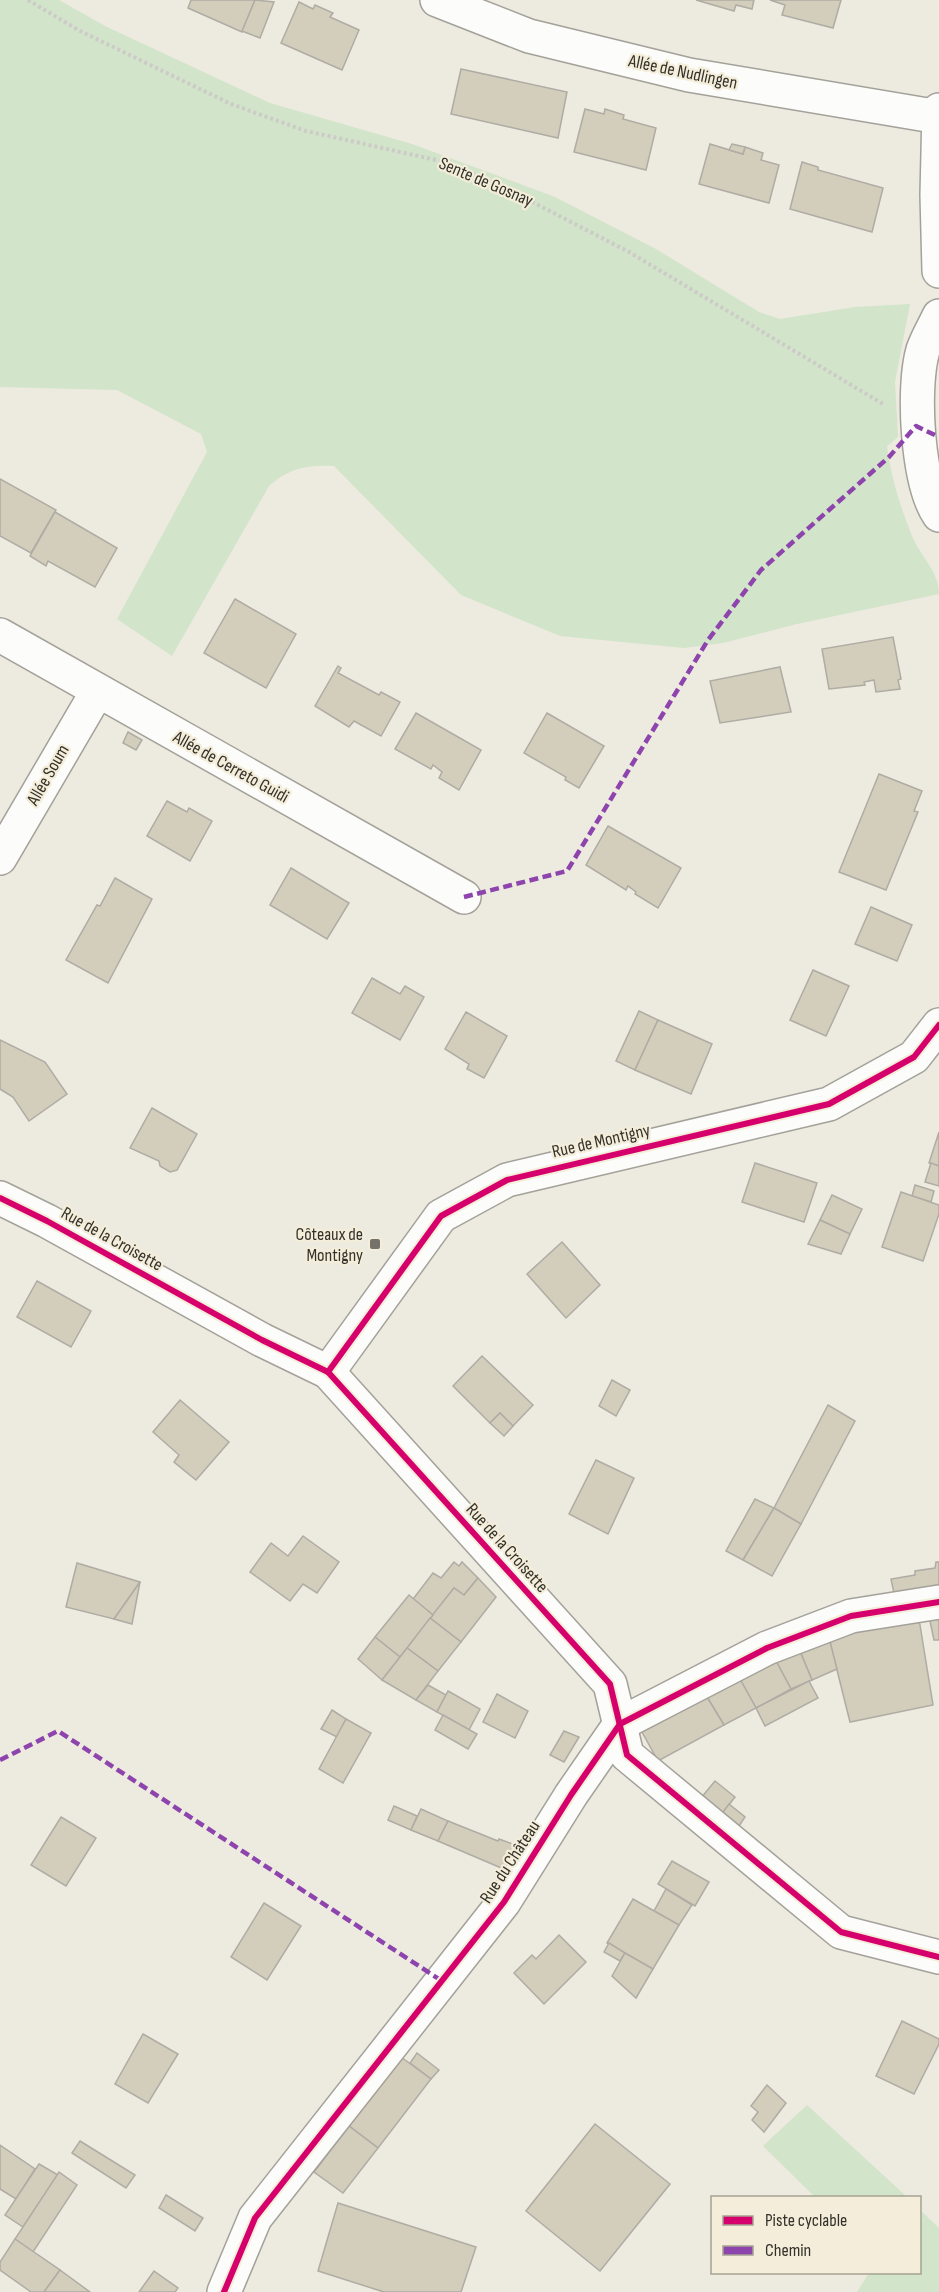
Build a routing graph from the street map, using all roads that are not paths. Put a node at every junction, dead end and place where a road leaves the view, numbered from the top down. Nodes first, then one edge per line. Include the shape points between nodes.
1 (437, 0) edge
2 (938, 115) edge
3 (939, 271) edge
4 (939, 316) edge
5 (939, 515) edge
6 (0, 635) edge
7 (97, 692) junction
8 (0, 858) edge
9 (464, 897) dead end
10 (939, 1025) edge
11 (0, 1198) edge
12 (328, 1372) junction
13 (939, 1602) edge
14 (620, 1725) junction
15 (939, 1957) edge
16 (224, 2292) edge

1 - 2 street, Allée de Nudlingen via 529,36 689,75
2 - 3 street
4 - 5 street via 923,351 916,426 922,464
6 - 7 street, Allée de Cerreto Guidi
7 - 8 street, Allée Soum
7 - 9 street, Allée de Cerreto Guidi
10 - 12 street, Rue de Montigny via 914,1058 829,1104 507,1180 441,1216
11 - 12 street, Rue de la Croisette
12 - 14 street, Rue de la Croisette via 610,1684
13 - 14 street, Rue du Château via 851,1616 767,1648
14 - 15 street, Rue de la Croisette via 627,1755 841,1932
14 - 16 street, Rue du Château via 504,1902 255,2218

